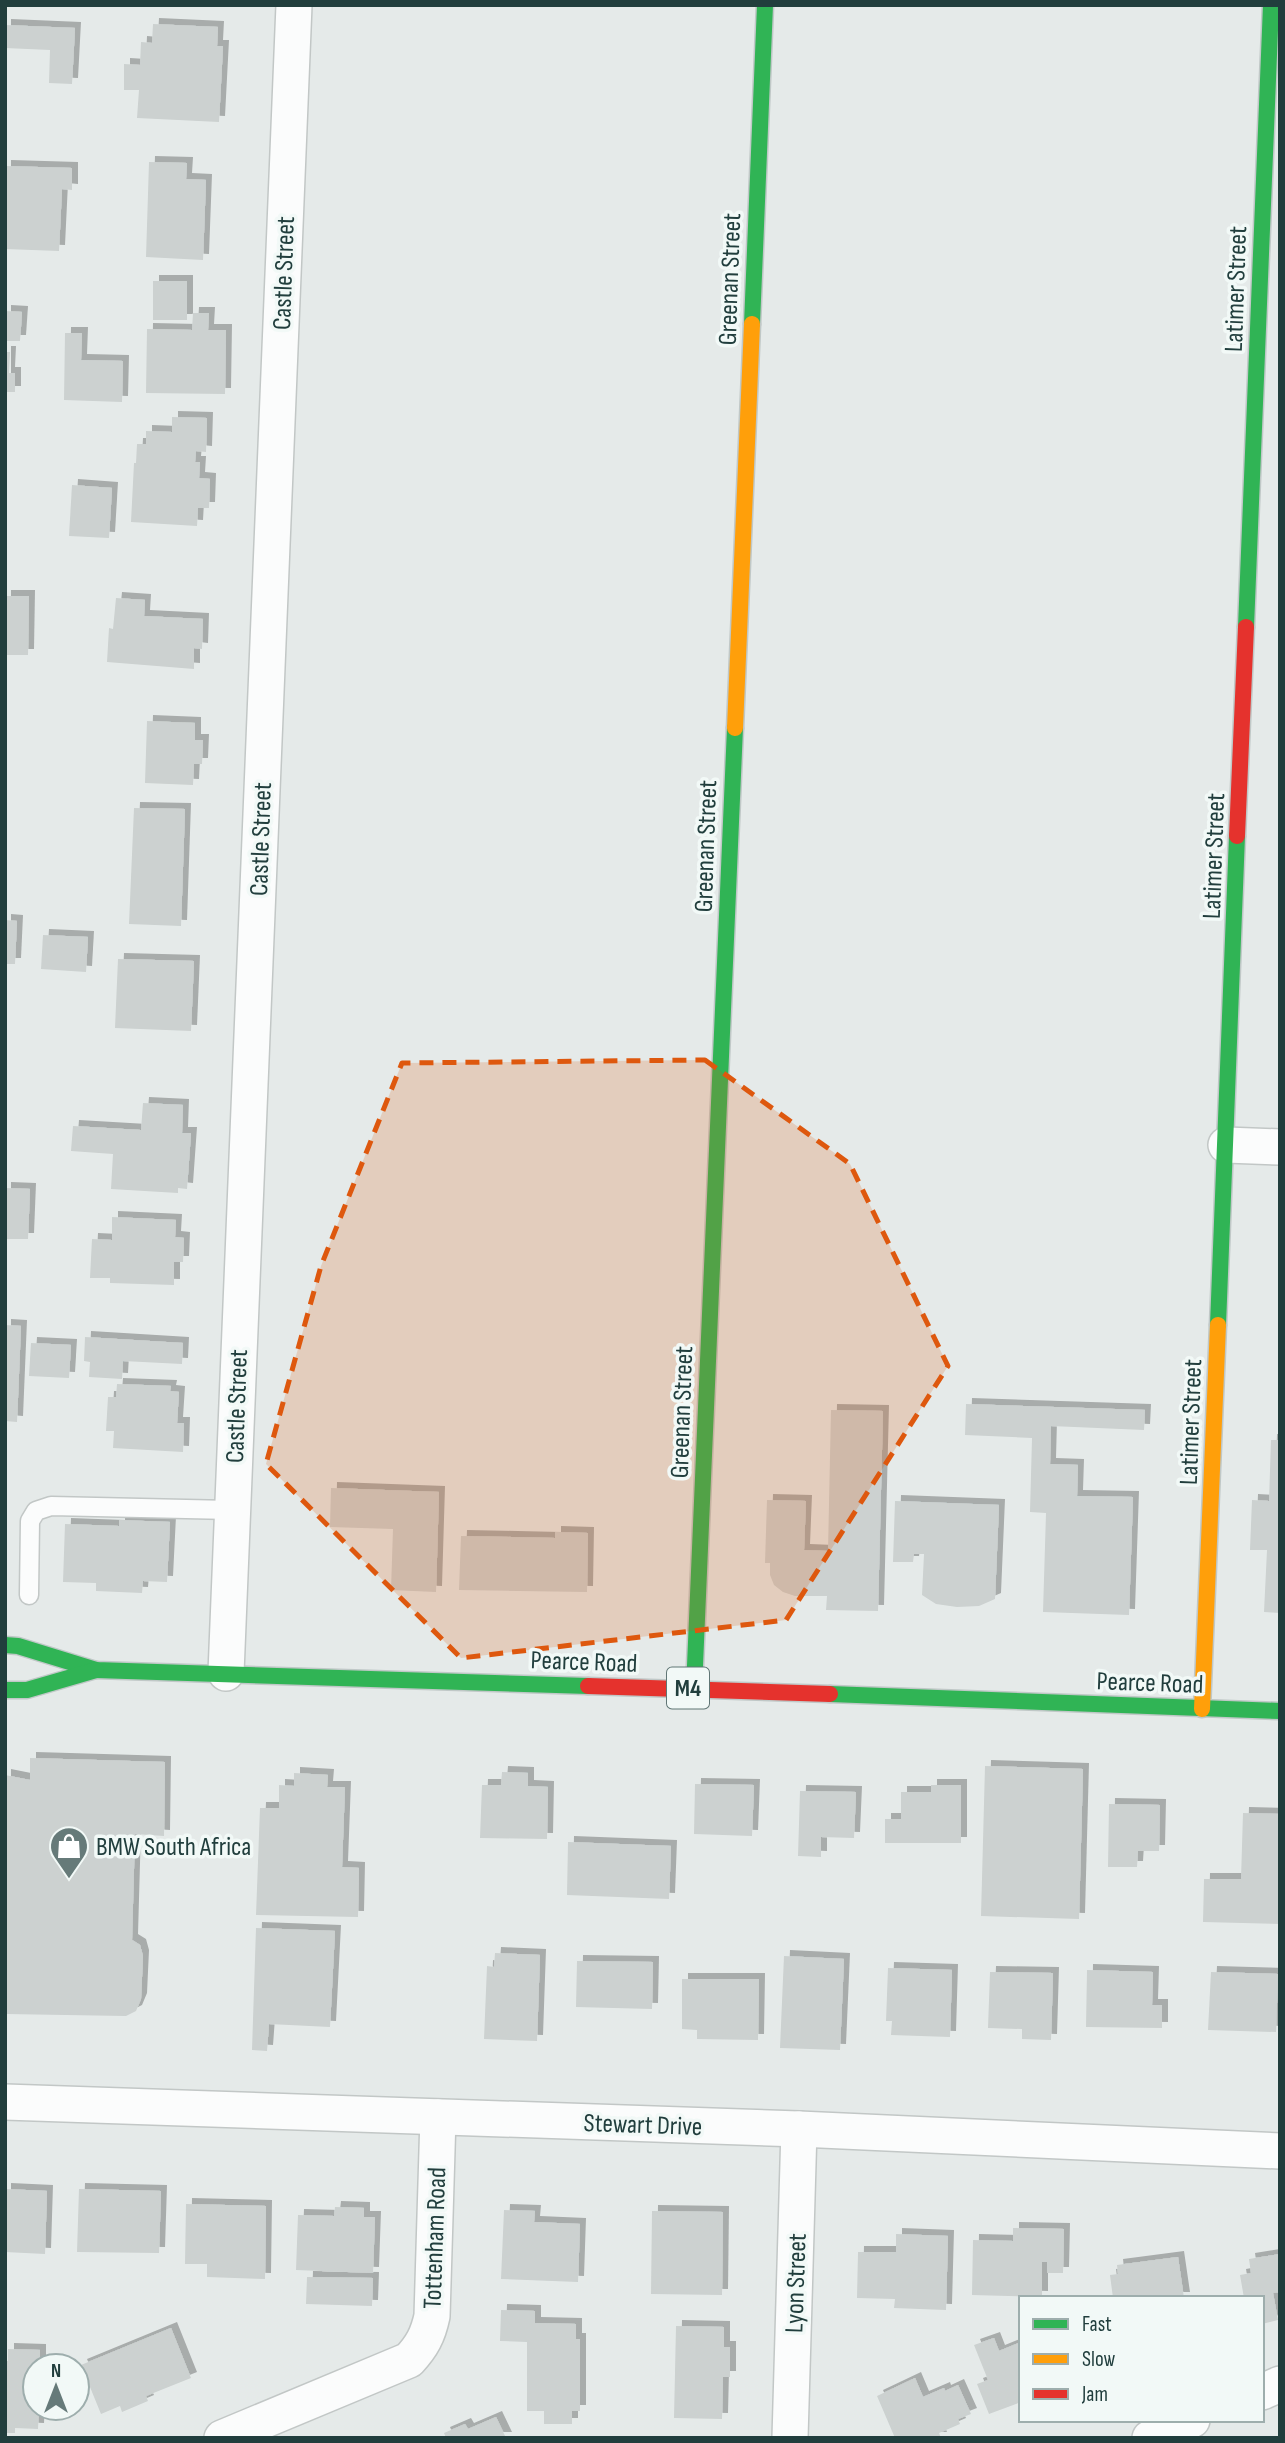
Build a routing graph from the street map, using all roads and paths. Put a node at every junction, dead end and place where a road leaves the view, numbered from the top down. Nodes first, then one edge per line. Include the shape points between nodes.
1 (294, 5) edge
2 (765, 5) edge
3 (1270, 5) edge
4 (1226, 1144) junction
5 (1280, 1147) edge
6 (231, 1510) junction
7 (29, 1595) dead end
8 (5, 1645) edge
9 (96, 1670) junction
10 (226, 1673) junction
11 (5, 1689) edge
12 (694, 1689) junction
13 (1202, 1709) junction
14 (1280, 1711) edge
15 (5, 2102) edge
16 (438, 2117) junction
17 (799, 2129) junction
18 (1280, 2151) edge
19 (1280, 2384) edge
20 (1264, 2391) edge
21 (1187, 2422) edge
22 (222, 2438) edge
23 (790, 2438) edge
24 (1150, 2438) edge

1 - 6 street, Castle Street
2 - 12 street, Greenan Street
3 - 4 street, Latimer Street
4 - 5 street
4 - 13 street, Latimer Street
6 - 7 lane via 51,1506 36,1511 30,1521
6 - 10 street, Castle Street
8 - 9 street, Pearce Road / M4
9 - 10 street, Pearce Road / M4
9 - 11 street, Pearce Road / M4 via 27,1690
10 - 12 street, Pearce Road / M4
12 - 13 street, Pearce Road / M4
13 - 14 street, Pearce Road / M4
15 - 16 street, Stewart Drive
16 - 17 street, Stewart Drive
16 - 22 street, Tottenham Road via 432,2316 421,2348 409,2360
17 - 18 street, Stewart Drive
17 - 23 street, Lyon Street
19 - 20 street
21 - 24 street

